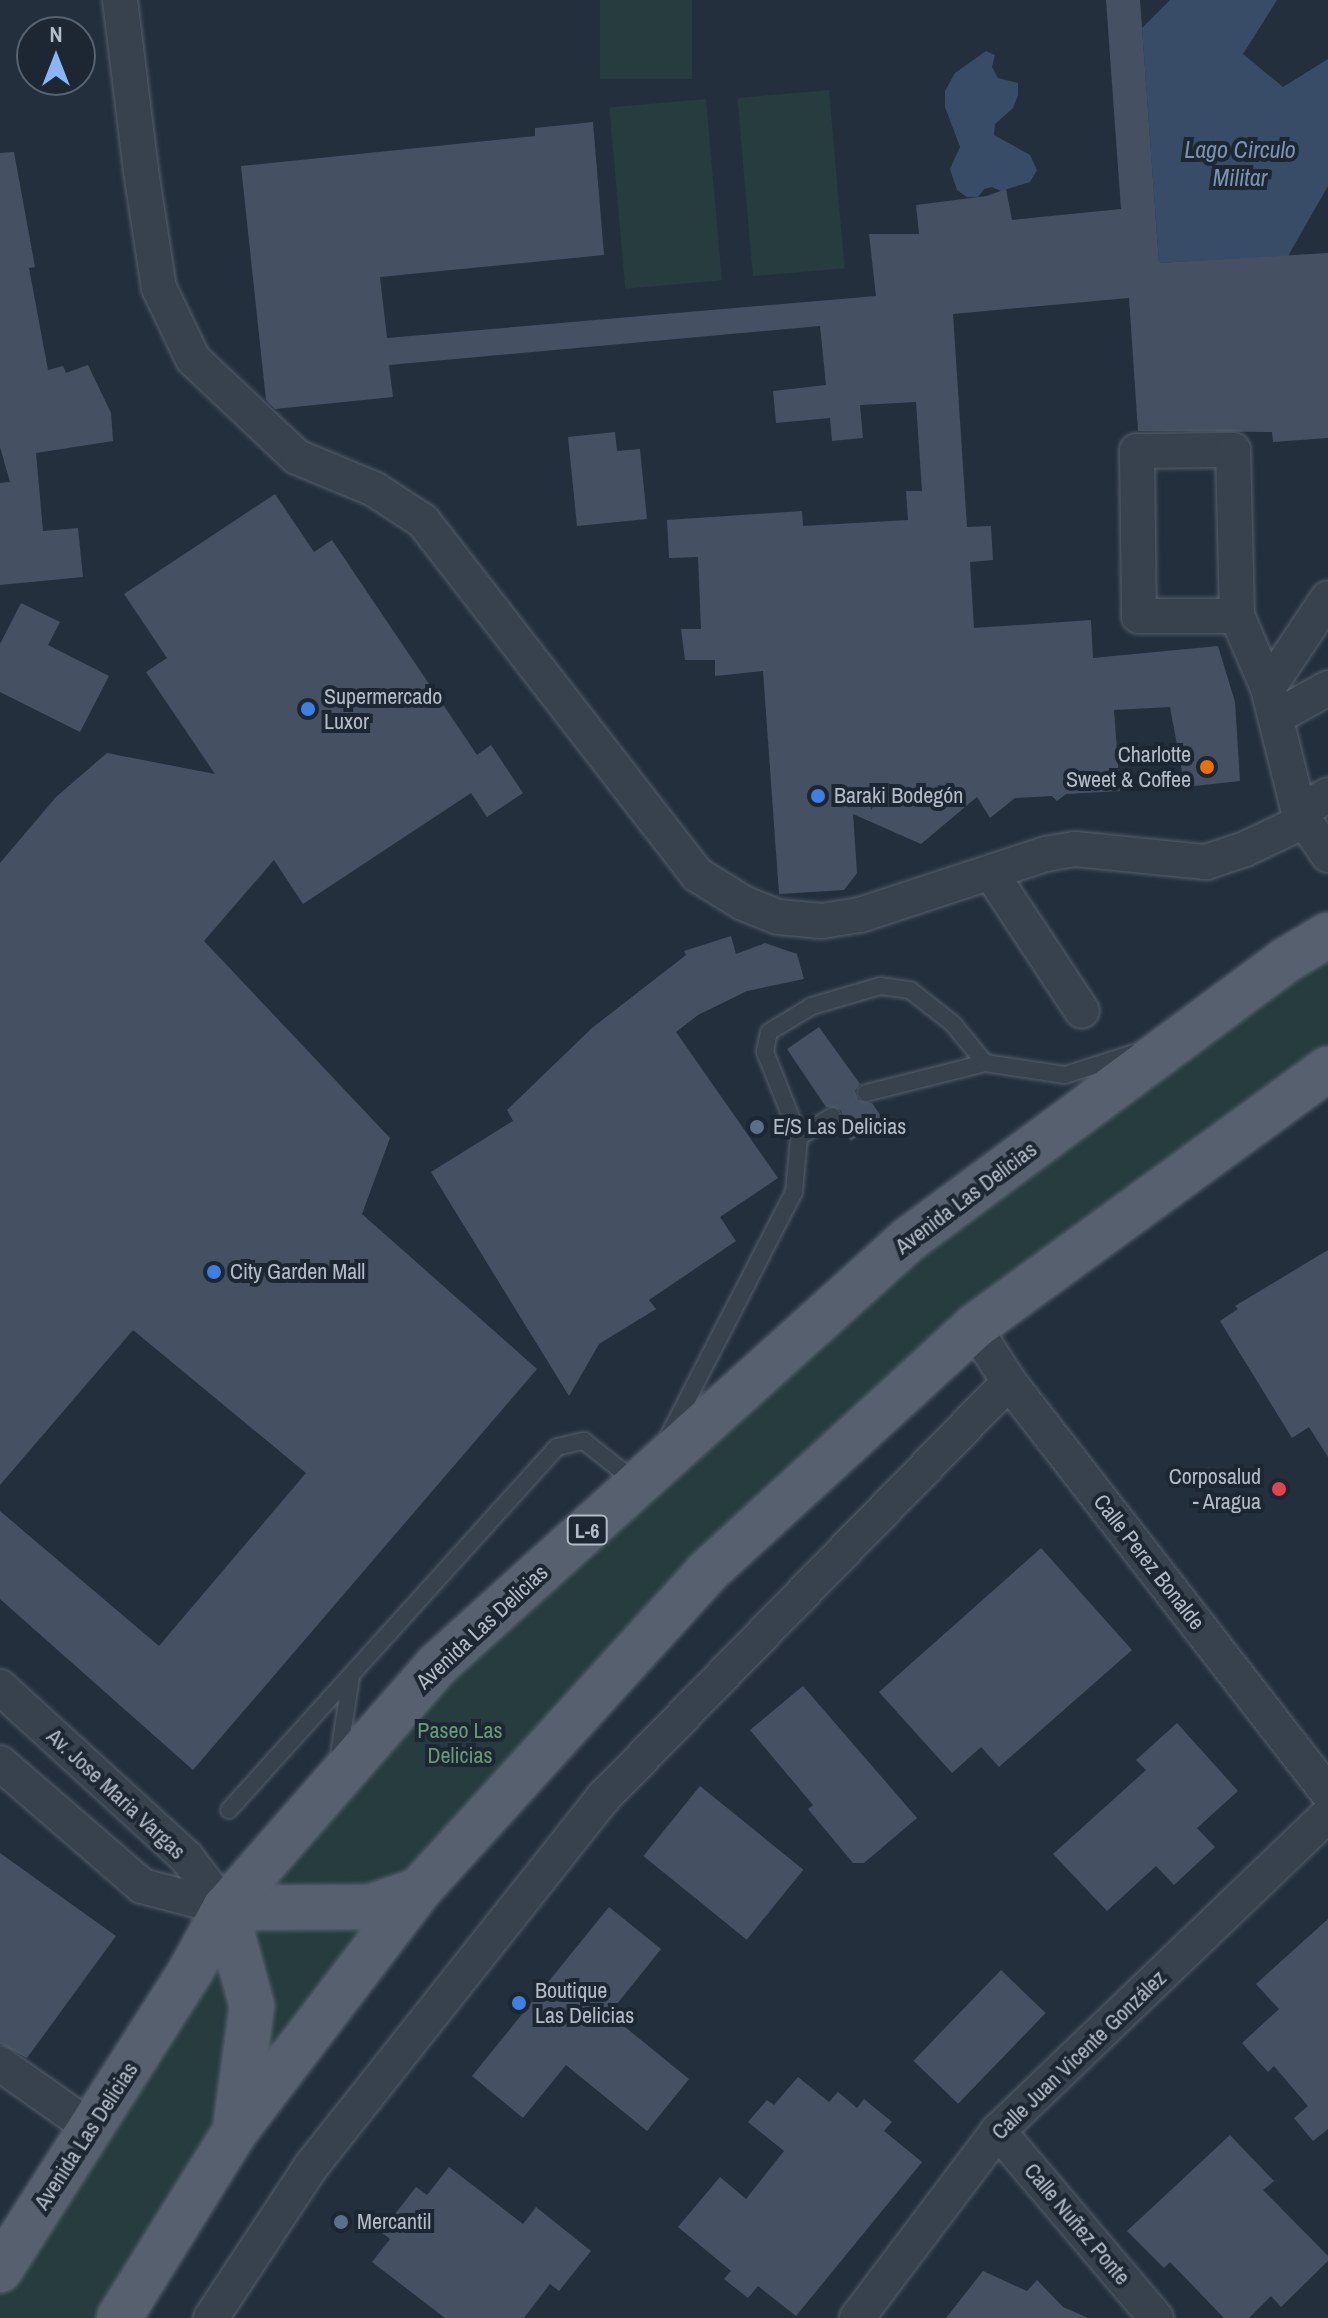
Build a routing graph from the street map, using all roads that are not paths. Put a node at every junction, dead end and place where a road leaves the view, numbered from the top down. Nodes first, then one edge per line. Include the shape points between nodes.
1 (120, 0) edge
2 (1328, 598) edge
3 (1237, 616) junction
4 (1328, 688) edge
5 (1272, 702) junction
6 (1311, 809) edge
7 (1328, 855) edge
8 (991, 873) junction
9 (1328, 935) edge
10 (1082, 1011) dead end
11 (1181, 1038) junction
12 (985, 1063) junction
13 (1328, 1069) edge
14 (866, 1093) dead end
15 (832, 1116) dead end
16 (799, 1137) junction
17 (974, 1327) junction
18 (1009, 1382) junction
19 (644, 1478) junction
20 (351, 1676) junction
21 (0, 1687) edge
22 (0, 1763) edge
23 (334, 1782) junction
24 (1328, 1793) edge
25 (229, 1810) dead end
26 (1328, 1815) edge
27 (419, 1890) junction
28 (225, 1908) junction
29 (0, 2064) edge
30 (91, 2128) junction
31 (998, 2131) junction
32 (234, 2133) junction
33 (0, 2270) edge
34 (119, 2318) edge
35 (211, 2318) edge
36 (857, 2318) edge
37 (1156, 2318) edge

1 - 8 street via 159,288 193,359 297,457 374,489 423,521 698,875 778,917 822,921 860,915
2 - 5 street
3 - 3 street via 1233,450 1137,451 1139,616
3 - 5 street
4 - 5 street
5 - 6 street
6 - 7 street
6 - 8 street via 1245,849 1206,862 1075,849
8 - 10 street
9 - 11 main road, Avenida Las Delicias / L-6
11 - 12 lane via 1065,1075
11 - 19 main road, Avenida Las Delicias / L-6 via 909,1239
12 - 14 lane
12 - 16 lane via 953,1024 910,990 880,986 812,1006 769,1032 765,1052
13 - 17 main road
15 - 16 lane
16 - 19 lane via 794,1192
17 - 18 street, Calle Perez Bonalde
17 - 27 main road via 706,1573
18 - 24 street, Calle Perez Bonalde
18 - 35 street via 604,1797 312,2165
19 - 20 lane via 584,1441 557,1447
19 - 23 main road, Avenida Las Delicias / L-6 via 437,1665
20 - 23 lane
20 - 25 lane
21 - 28 street, Av. Jose Maria Vargas via 187,1858
22 - 28 street via 142,1886
23 - 28 main road, Avenida Las Delicias / L-6
26 - 31 street, Calle Juan Vicente González
27 - 28 main road via 370,1907
27 - 32 main road
28 - 30 main road, Avenida Las Delicias / L-6
28 - 32 main road via 252,2006
29 - 30 street
30 - 33 main road, Avenida Las Delicias / L-6
31 - 36 street, Calle Juan Vicente González
31 - 37 street, Calle Nuñez Ponte
32 - 34 main road

